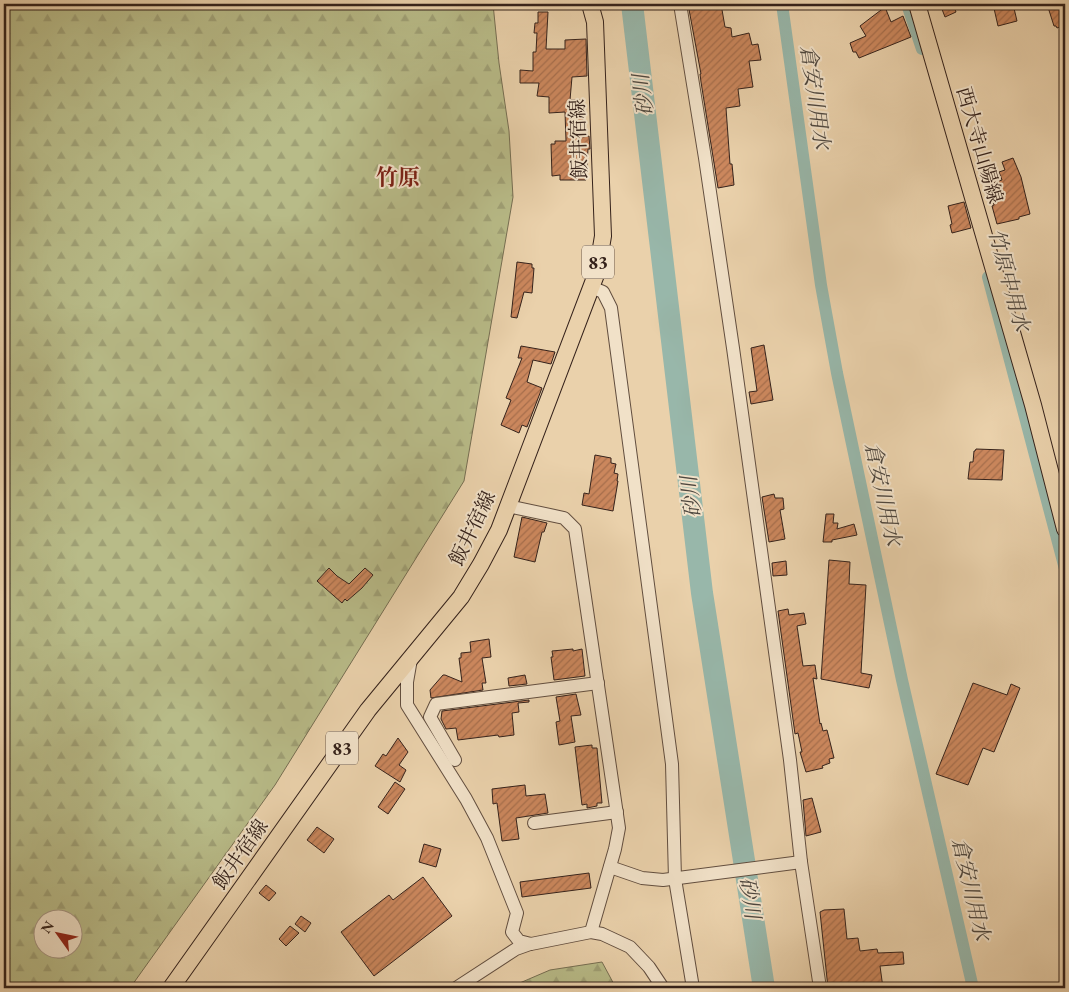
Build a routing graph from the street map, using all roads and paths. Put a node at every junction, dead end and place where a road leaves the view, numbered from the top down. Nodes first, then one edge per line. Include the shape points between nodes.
1 (590, 4) edge
2 (680, 4) edge
3 (917, 4) edge
4 (591, 287) junction
5 (508, 506) junction
6 (1065, 529) edge
7 (411, 659) junction
8 (598, 683) junction
9 (455, 760) dead end
10 (617, 812) junction
11 (534, 823) dead end
12 (801, 862) junction
13 (610, 867) junction
14 (678, 878) junction
15 (591, 932) junction
16 (532, 943) junction
17 (171, 988) edge
18 (456, 988) edge
19 (663, 988) edge
20 (693, 988) edge
21 (820, 988) edge

1 - 4 main road, 飯井宿線 / 83 via 595,22 603,236
2 - 12 street via 733,348
3 - 6 main road, 西大寺山陽線
4 - 5 main road, 飯井宿線 / 83
4 - 14 street via 604,292 611,308 672,764
5 - 7 main road, 飯井宿線 / 83 via 499,530 461,597
5 - 8 street via 564,518 575,529
7 - 16 street via 407,705 487,838 517,913 512,932 519,941
7 - 17 main road, 飯井宿線 / 83 via 368,710
8 - 9 street via 436,704 430,718
8 - 10 street
10 - 11 street
10 - 13 street via 619,828
12 - 14 street
12 - 21 street
13 - 14 street via 642,878
13 - 15 street
14 - 20 street
15 - 16 street
15 - 19 street via 630,947 649,966
16 - 18 street via 516,949

